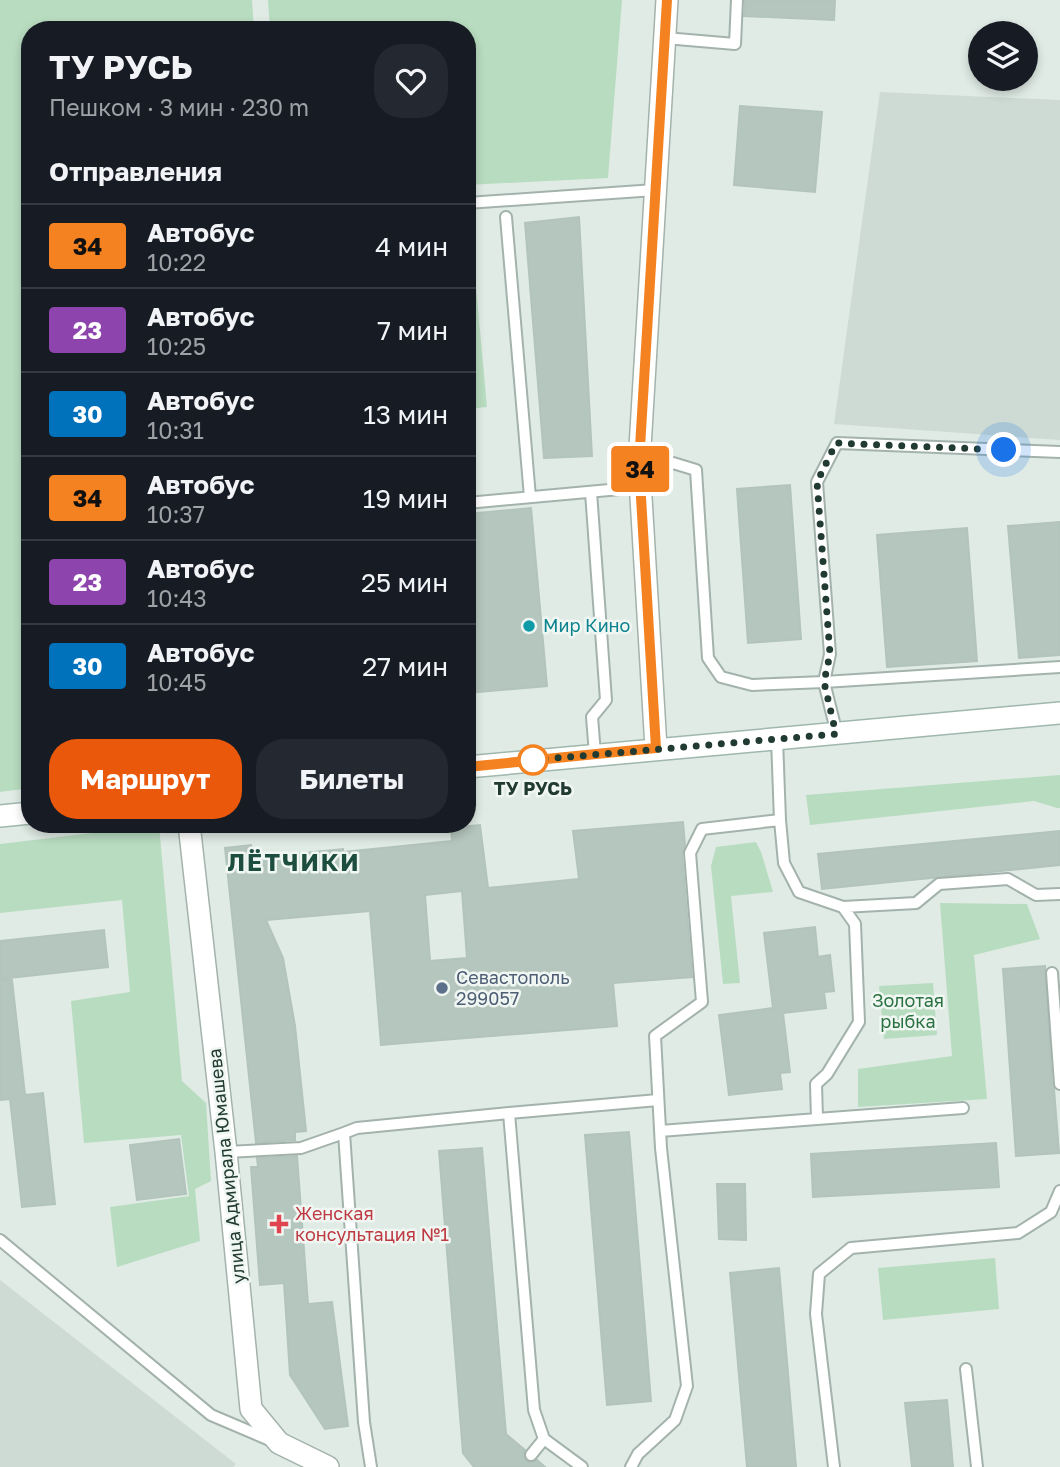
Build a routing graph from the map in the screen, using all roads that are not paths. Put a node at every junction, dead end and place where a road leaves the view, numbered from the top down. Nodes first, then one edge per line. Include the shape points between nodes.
1 (667, 0) edge
2 (737, 0) edge
3 (665, 38) junction
4 (655, 190) junction
5 (476, 202) edge
6 (506, 216) dead end
7 (1060, 452) edge
8 (639, 464) junction
9 (642, 487) junction
10 (591, 492) junction
11 (530, 497) junction
12 (476, 502) edge
13 (1060, 667) edge
14 (824, 682) junction
15 (1060, 713) edge
16 (836, 734) junction
17 (777, 740) junction
18 (656, 748) junction
19 (595, 754) junction
20 (476, 765) edge
21 (21, 814) edge
22 (0, 816) edge
23 (780, 820) junction
24 (191, 833) edge
25 (1060, 894) edge
26 (843, 907) junction
27 (1052, 973) dead end
28 (1058, 1048) edge
29 (1060, 1084) edge
30 (658, 1100) junction
31 (963, 1108) dead end
32 (509, 1113) junction
33 (817, 1119) junction
34 (660, 1130) junction
35 (344, 1133) junction
36 (226, 1152) junction
37 (1060, 1191) edge
38 (0, 1240) edge
39 (966, 1369) dead end
40 (544, 1439) junction
41 (279, 1444) junction
42 (531, 1455) dead end
43 (297, 1460) edge
44 (328, 1467) edge
45 (371, 1467) edge
46 (582, 1467) edge
47 (631, 1467) edge
48 (834, 1467) edge
49 (978, 1467) edge

1 - 3 street
2 - 3 lane via 735,44
3 - 4 street
4 - 5 lane
4 - 8 street
6 - 11 lane
7 - 14 lane via 836,443 817,482 830,654
8 - 9 street
8 - 14 lane via 673,463 696,470 708,658 721,677 752,685
9 - 10 lane
9 - 18 street
10 - 11 lane
10 - 19 lane via 606,700 592,717
11 - 12 lane
13 - 14 lane
14 - 16 lane
15 - 16 street
16 - 17 street
17 - 18 street
17 - 23 lane
18 - 19 street
19 - 20 street
21 - 22 street
23 - 26 lane via 784,863 799,892
23 - 30 lane via 702,829 690,853 702,1002 655,1036
24 - 36 street, улица Адмирала Юмашева
25 - 26 lane via 1036,895 1008,879 939,884 916,903
26 - 33 lane via 855,924 859,1022 816,1084
27 - 28 lane
28 - 29 lane
30 - 32 lane
30 - 34 lane
31 - 33 lane
32 - 35 lane
32 - 40 lane via 534,1410
33 - 34 lane
34 - 47 lane via 687,1385 675,1420 638,1454
35 - 36 lane via 301,1148
35 - 45 lane
36 - 41 street, улица Адмирала Юмашева via 251,1409
37 - 48 lane via 1051,1212 1018,1233 851,1248 818,1274 816,1314
38 - 41 lane via 211,1415
39 - 49 lane
40 - 42 lane
40 - 46 lane
41 - 43 street, улица Адмирала Юмашева
43 - 44 street, улица Адмирала Юмашева

